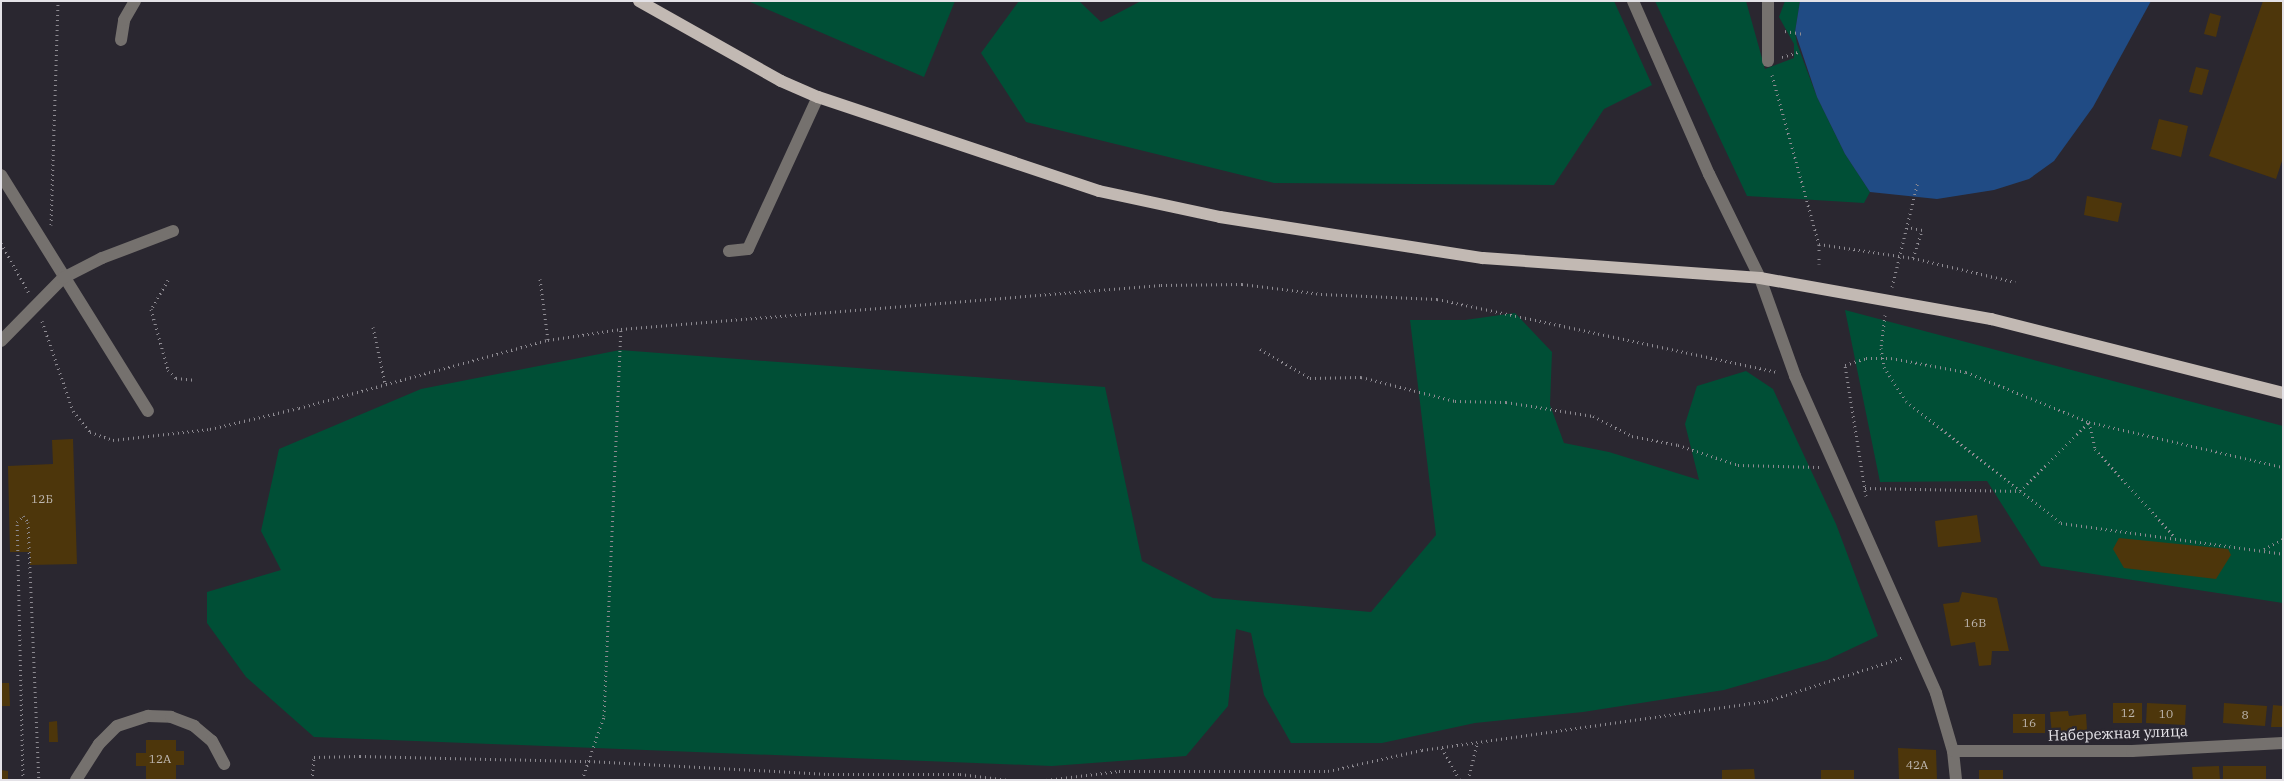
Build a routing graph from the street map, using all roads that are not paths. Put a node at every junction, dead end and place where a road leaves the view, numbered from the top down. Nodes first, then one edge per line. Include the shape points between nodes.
1 (135, 1) edge
2 (639, 1) edge
3 (1633, 1) edge
4 (1768, 1) edge
5 (121, 40) dead end
6 (1768, 62) road end
7 (818, 97) junction
8 (1, 175) edge
9 (173, 231) dead end
10 (729, 251) dead end
11 (63, 278) junction
12 (1760, 278) junction
13 (1, 340) edge
14 (2283, 393) edge
15 (148, 411) dead end
16 (2283, 743) edge
17 (1954, 751) junction
18 (224, 764) dead end
19 (76, 780) edge
20 (1956, 780) edge

1 - 5 street via 124,20
2 - 7 main road via 781,81
3 - 12 street via 1709,174
4 - 6 street
7 - 10 street via 748,249
7 - 12 main road via 1099,191 1220,217 1483,258
8 - 11 street
9 - 11 street via 102,258
11 - 13 street
11 - 15 street
12 - 14 main road via 1991,319
12 - 17 street via 1794,376 1936,693
16 - 17 street, Набережная улица via 2132,751
17 - 20 street
18 - 19 street via 212,741 194,726 171,717 148,716 117,726 99,744

